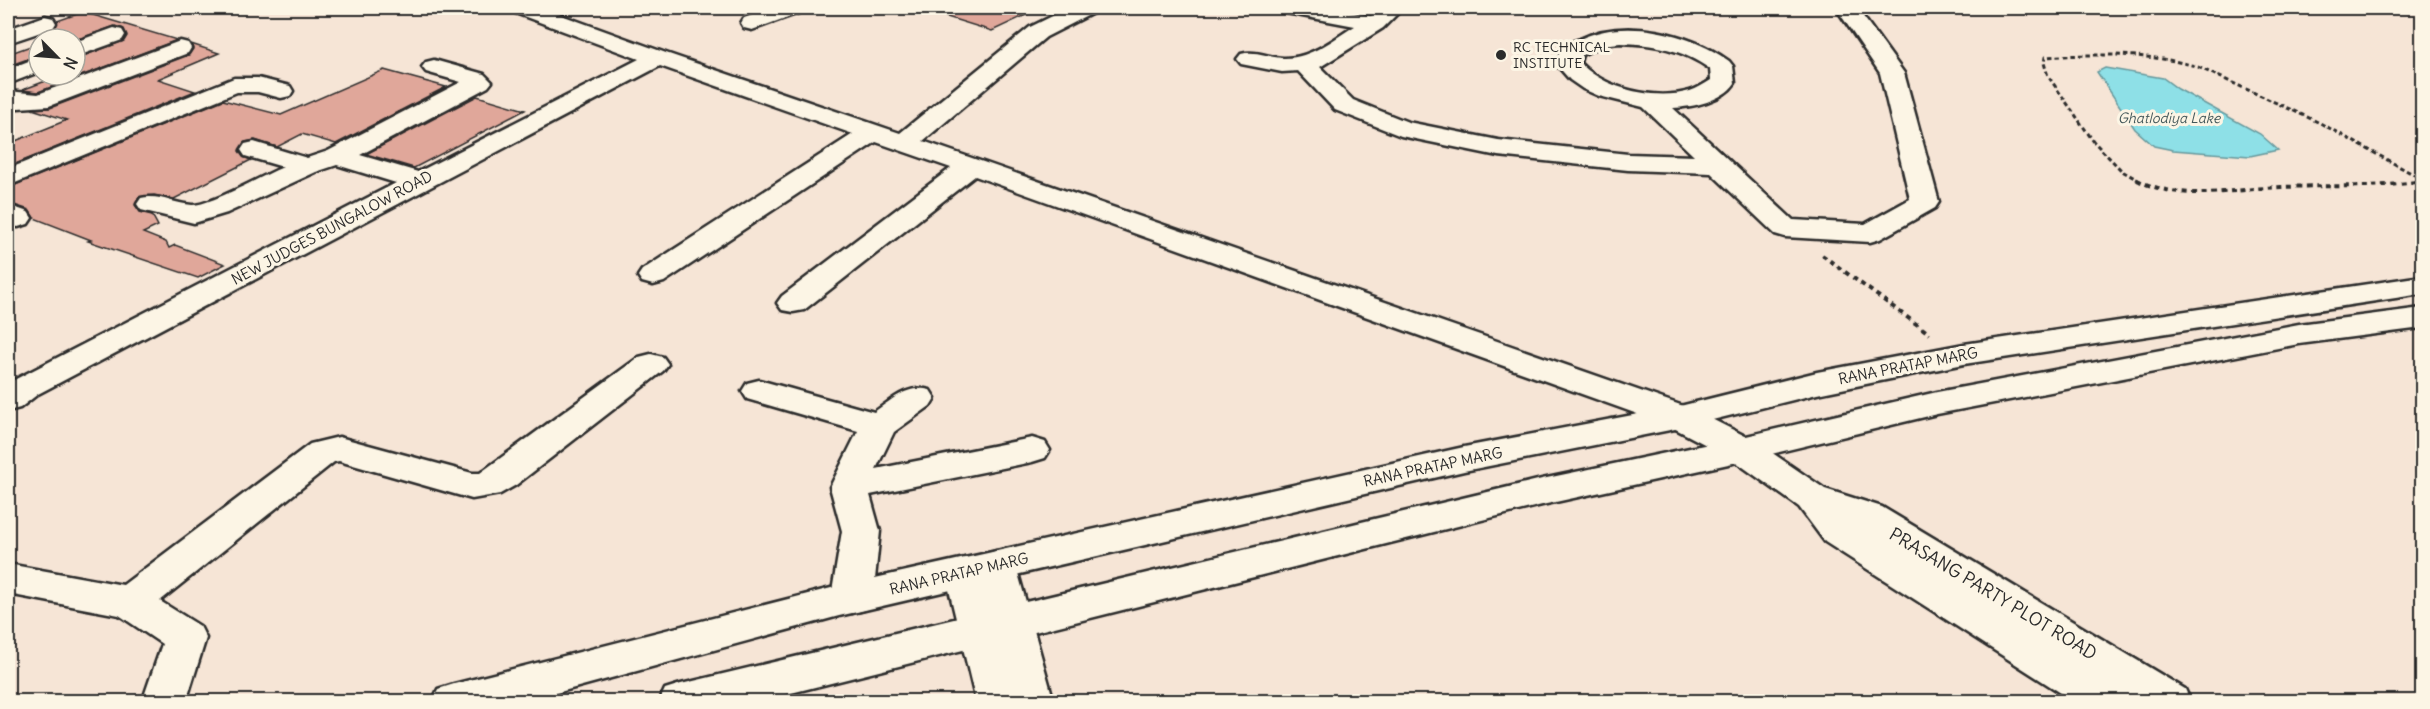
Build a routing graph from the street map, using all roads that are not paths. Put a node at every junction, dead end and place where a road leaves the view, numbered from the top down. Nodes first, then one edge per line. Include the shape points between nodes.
1 (523, 8) edge
2 (791, 8) edge
3 (1085, 8) edge
4 (1294, 8) edge
5 (1393, 8) edge
6 (1847, 8) edge
7 (8, 15) edge
8 (37, 15) edge
9 (752, 22) dead end
10 (1375, 23) junction
11 (114, 35) dead end
12 (8, 36) edge
13 (87, 45) edge
14 (180, 48) dead end
15 (658, 58) junction
16 (1249, 59) dead end
17 (1305, 64) junction
18 (434, 67) dead end
19 (27, 69) edge
20 (8, 76) edge
21 (281, 91) dead end
22 (8, 98) edge
23 (1650, 100) junction
24 (873, 132) junction
25 (904, 143) junction
26 (254, 150) dead end
27 (337, 157) junction
28 (1719, 165) junction
29 (307, 166) junction
30 (971, 166) junction
31 (8, 178) edge
32 (421, 182) junction
33 (151, 204) dead end
34 (653, 276) dead end
35 (2422, 285) edge
36 (2364, 292) junction
37 (793, 303) dead end
38 (2415, 319) edge
39 (1968, 353) junction
40 (651, 364) dead end
41 (2015, 388) junction
42 (14, 390) edge
43 (759, 391) dead end
44 (918, 398) dead end
45 (1680, 417) junction
46 (879, 424) junction
47 (1742, 449) junction
48 (1032, 450) dead end
49 (849, 487) junction
50 (1812, 498) junction
51 (981, 569) junction
52 (8, 579) edge
53 (852, 598) junction
54 (130, 602) junction
55 (996, 624) junction
56 (164, 702) edge
57 (453, 702) edge
58 (681, 702) edge
59 (998, 702) edge
60 (1032, 702) edge
61 (2111, 702) edge
62 (2169, 702) edge

1 - 15 street, PRASANG PARTY PLOT ROAD
2 - 9 street
3 - 25 street via 1038,32
4 - 10 street
5 - 10 street
6 - 28 street via 1892,73 1925,202 1870,233 1785,228
7 - 8 street
8 - 12 street
10 - 17 street
11 - 13 street
14 - 22 street via 40,101
15 - 24 street, PRASANG PARTY PLOT ROAD
15 - 32 street, NEW JUDGES BUNGALOW ROAD
16 - 17 street via 1282,65
17 - 28 street via 1344,105 1401,128 1498,148 1628,162
18 - 27 street via 480,82
19 - 20 street
21 - 31 street via 258,85 234,85
23 - 23 street via 1695,98 1724,83 1721,66 1706,54 1622,26 1572,51 1568,64 1576,75 1605,91
23 - 28 street
24 - 25 street, PRASANG PARTY PLOT ROAD
24 - 34 street
25 - 30 street, PRASANG PARTY PLOT ROAD
26 - 29 street
27 - 29 street
27 - 32 street
29 - 33 street via 194,214
30 - 37 street
30 - 45 street, PRASANG PARTY PLOT ROAD
32 - 42 street, NEW JUDGES BUNGALOW ROAD
35 - 36 street, RANA PRATAP MARG
36 - 38 street
36 - 39 street, RANA PRATAP MARG
38 - 41 street via 2299,333
39 - 41 street
39 - 45 street, RANA PRATAP MARG via 1817,383
40 - 54 street via 487,485 472,486 339,449 323,452
41 - 47 street
43 - 46 street
44 - 46 street
45 - 47 street, PRASANG PARTY PLOT ROAD
45 - 51 street, RANA PRATAP MARG via 1464,459
46 - 49 street
47 - 50 street, PRASANG PARTY PLOT ROAD
47 - 55 street via 1542,492
48 - 49 street
49 - 53 street via 861,531
50 - 61 street, PRASANG PARTY PLOT ROAD via 1839,532
50 - 62 street, PRASANG PARTY PLOT ROAD via 1868,517
51 - 53 street, RANA PRATAP MARG
51 - 55 street
52 - 54 street
53 - 57 street, RANA PRATAP MARG
54 - 56 street via 185,638
55 - 58 street
55 - 59 street
55 - 60 street

